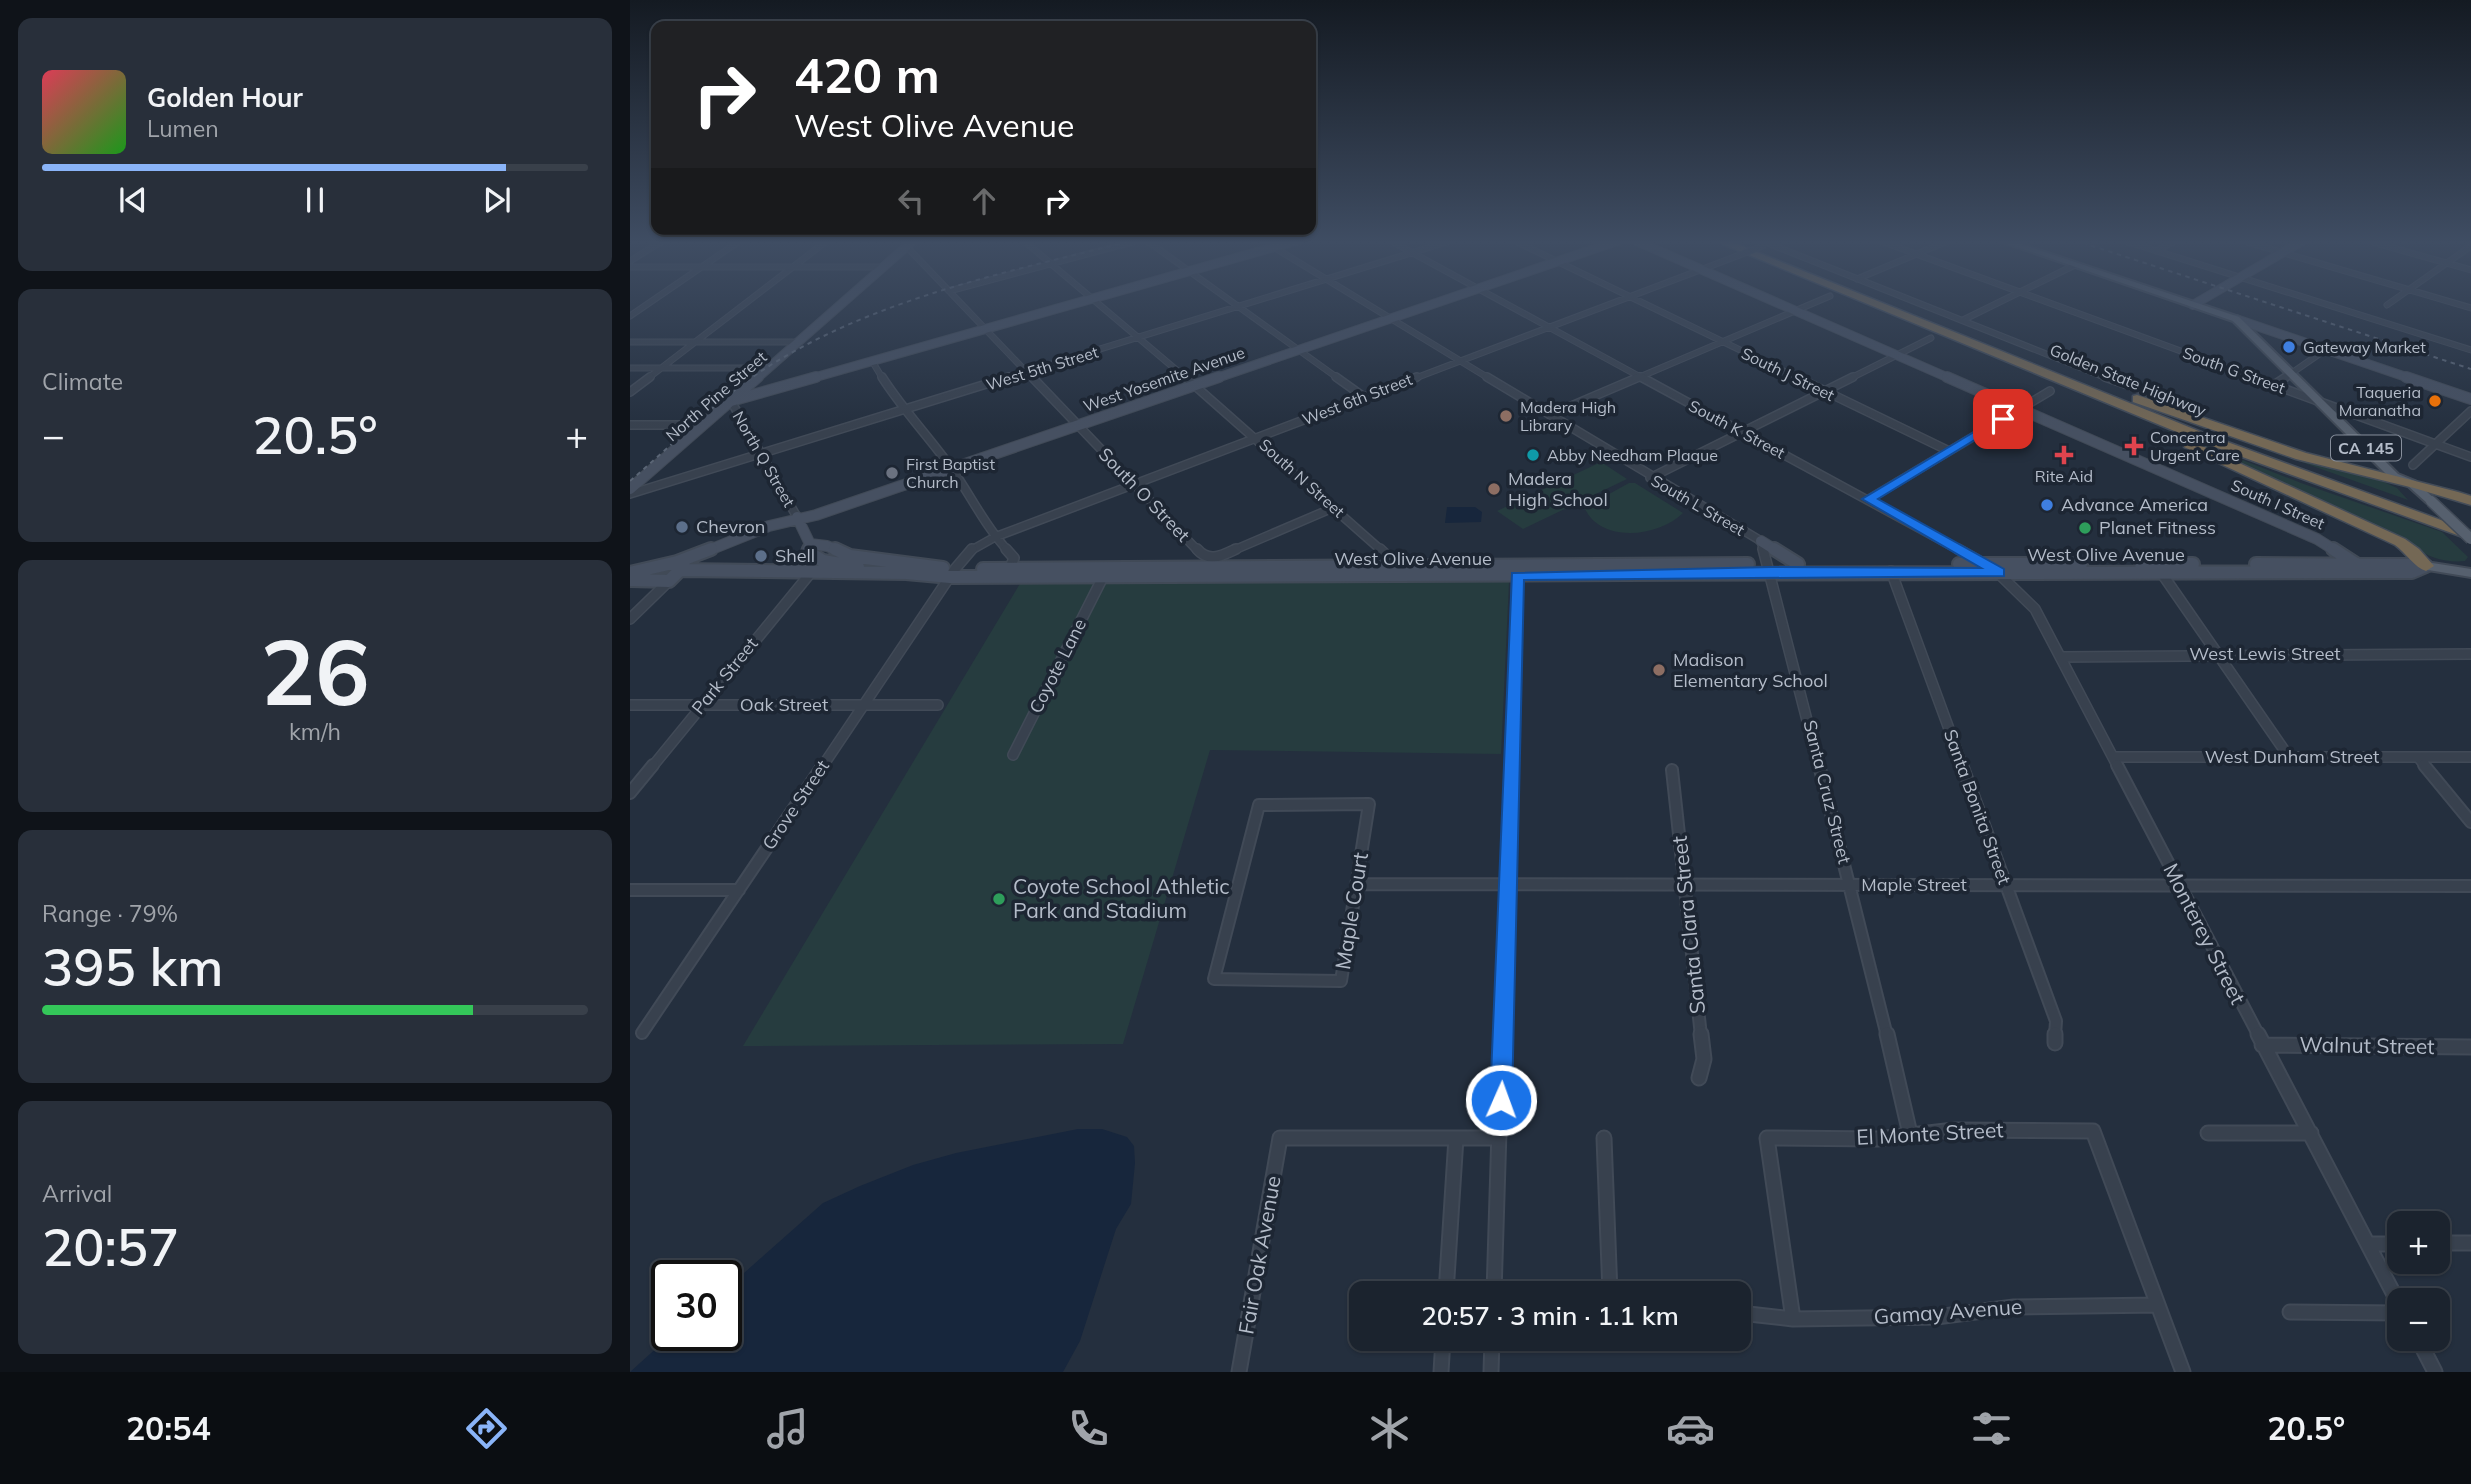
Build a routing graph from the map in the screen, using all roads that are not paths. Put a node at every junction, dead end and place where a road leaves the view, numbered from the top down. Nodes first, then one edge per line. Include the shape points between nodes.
1 (648, 304) edge
2 (745, 304) edge
3 (842, 304) edge
4 (962, 304) edge
5 (1074, 304) edge
6 (1098, 304) edge
7 (1235, 304) edge
8 (1248, 304) edge
9 (1371, 304) edge
10 (1427, 304) edge
11 (1509, 304) edge
12 (1610, 304) edge
13 (1644, 304) edge
14 (1780, 304) edge
15 (1809, 304) edge
16 (1880, 304) edge
17 (1889, 304) edge
18 (1922, 304) edge
19 (1996, 304) edge
20 (2054, 304) edge
21 (2190, 304) edge
22 (2322, 304) edge
23 (2193, 305) joint
24 (1239, 307) junction
25 (1794, 310) junction
26 (630, 316) edge
27 (1391, 316) junction
28 (2236, 319) junction
29 (1963, 320) junction
30 (1550, 326) junction
31 (986, 329) junction
32 (1138, 338) junction
33 (1931, 338) dead end
34 (630, 342) edge
35 (696, 342) junction
36 (798, 342) junction
37 (1722, 342) junction
38 (1297, 348) junction
39 (2325, 350) junction
40 (2471, 351) edge
41 (1898, 356) junction
42 (1460, 359) junction
43 (872, 361) junction
44 (2032, 364) junction
45 (630, 368) edge
46 (662, 368) junction
47 (769, 368) junction
48 (1028, 372) junction
49 (2293, 372) junction
50 (1642, 377) junction
51 (1190, 384) junction
52 (2274, 385) junction
53 (2050, 391) dead end
54 (630, 392) edge
55 (1825, 392) junction
56 (2154, 394) dead end
57 (1364, 397) junction
58 (2471, 399) edge
59 (731, 401) junction
60 (2325, 405) junction
61 (2020, 409) junction
62 (904, 411) junction
63 (2471, 411) edge
64 (1550, 415) junction
65 (1074, 424) junction
66 (630, 425) edge
67 (703, 425) junction
68 (1743, 432) junction
69 (1256, 436) junction
70 (2435, 444) junction
71 (1948, 452) junction
72 (761, 455) junction
73 (2471, 457) edge
74 (949, 465) junction
75 (2409, 473) junction
76 (1650, 478) junction
77 (1134, 483) junction
78 (630, 492) edge
79 (1869, 499) junction
80 (2471, 499) edge
81 (1335, 507) junction
82 (797, 517) junction
83 (2471, 527) edge
84 (743, 537) junction
85 (995, 537) junction
86 (2471, 537) edge
87 (809, 541) junction
88 (1762, 541) junction
89 (696, 554) junction
90 (818, 558) junction
91 (876, 560) junction
92 (1798, 564) junction
93 (1983, 564) junction
94 (1397, 566) junction
95 (2426, 566) junction
96 (1010, 568) junction
97 (1770, 568) junction
98 (2158, 568) junction
99 (2360, 568) junction
100 (680, 570) junction
101 (777, 570) junction
102 (1517, 570) junction
103 (1891, 571) junction
104 (810, 572) junction
105 (2469, 572) edge
106 (630, 573) edge
107 (906, 573) junction
108 (952, 573) junction
109 (1999, 573) junction
110 (1408, 576) junction
111 (1102, 577) junction
112 (630, 580) edge
113 (669, 581) junction
114 (630, 619) edge
115 (2217, 654) junction
116 (2471, 654) edge
117 (2060, 657) junction
118 (630, 705) edge
119 (702, 705) junction
120 (863, 705) junction
121 (938, 705) dead end
122 (1013, 755) dead end
123 (2113, 757) junction
124 (2289, 757) junction
125 (2418, 757) junction
126 (2471, 757) edge
127 (1672, 771) dead end
128 (630, 793) edge
129 (2471, 822) edge
130 (1357, 884) junction
131 (2005, 884) junction
132 (2177, 884) junction
133 (1507, 885) junction
134 (1685, 885) junction
135 (1850, 885) junction
136 (2471, 886) edge
137 (630, 890) edge
138 (739, 890) junction
139 (642, 1033) dead end
140 (2055, 1042) dead end
141 (2262, 1045) junction
142 (2471, 1047) edge
143 (1699, 1078) dead end
144 (2208, 1133) dead end
145 (2311, 1133) junction
146 (1910, 1134) junction
147 (1457, 1138) junction
148 (1499, 1138) junction
149 (1604, 1138) dead end
150 (2450, 1243) edge
151 (2471, 1243) edge
152 (2368, 1244) junction
153 (2387, 1244) edge
154 (1447, 1281) edge
155 (1494, 1281) edge
156 (1610, 1281) edge
157 (2391, 1288) edge
158 (2158, 1305) junction
159 (2290, 1312) dead end
160 (2387, 1313) edge
161 (1751, 1314) edge
162 (1793, 1319) junction
163 (1442, 1351) edge
164 (1492, 1351) edge
165 (2424, 1351) edge
166 (1240, 1372) edge
167 (1441, 1372) edge
168 (1491, 1372) edge
169 (2183, 1372) edge
170 (2435, 1372) edge

1 - 26 street
2 - 35 street
3 - 36 main road, North Pine Street
4 - 31 street, South O Street
5 - 31 main road
6 - 32 street, South N Street
7 - 24 street
8 - 24 street, West 5th Street
9 - 27 street, South L Street
10 - 27 main road, West Yosemite Avenue
11 - 30 street, South K Street
12 - 30 street, West 6th Street
13 - 37 street, South J Street
14 - 25 main road, South I Street
15 - 25 street
16 - 44 highway, Golden State Highway
17 - 44 highway, Golden State Highway
18 - 29 street
19 - 29 street
20 - 52 street, South G Street
21 - 23 main road, CA 145
22 - 40 street
23 - 28 main road, CA 145
24 - 32 street, West 5th Street
24 - 38 street
25 - 37 street
25 - 41 main road, South I Street
27 - 38 main road, West Yosemite Avenue
27 - 42 street, South L Street
28 - 39 main road
28 - 49 main road, CA 145
29 - 56 street
30 - 42 street, West 6th Street
30 - 50 street, South K Street
31 - 43 street
31 - 48 street, South O Street
32 - 48 street, West 5th Street
32 - 51 street, South N Street
33 - 41 street
34 - 35 street
35 - 36 street
35 - 46 street
36 - 47 main road, North Pine Street
37 - 50 street
37 - 55 street, South J Street
38 - 51 main road, West Yosemite Avenue
38 - 57 street
39 - 49 street
39 - 58 main road
41 - 55 street
41 - 61 main road, South I Street
42 - 57 street, West 6th Street
42 - 64 street, South L Street
43 - 59 street
43 - 62 street
44 - 75 highway via 2274,449
44 - 83 highway, Golden State Highway via 2286,463
44 - 86 highway, Golden State Highway via 2276,466
44 - 95 highway via 2061,385 2389,537 2409,548
45 - 46 street
46 - 47 street
46 - 54 street
47 - 59 main road, North Pine Street
48 - 62 street, West 5th Street
48 - 65 street, South O Street
49 - 52 street
49 - 60 main road, CA 145
50 - 64 street
50 - 68 street, South K Street
51 - 65 main road, West Yosemite Avenue
51 - 69 street, South N Street
52 - 60 street, South G Street
53 - 61 street
55 - 68 street
55 - 71 street, South J Street
57 - 69 street, West 6th Street
59 - 67 main road, North Pine Street
59 - 72 street, North Q Street
60 - 70 street, South G Street
60 - 75 main road, CA 145 via 2394,476
61 - 71 street
61 - 99 main road, South I Street via 2318,539
62 - 72 street, West 5th Street
62 - 74 street
63 - 70 street
64 - 76 street, South L Street
65 - 74 main road, West Yosemite Avenue
65 - 77 street, South O Street
66 - 67 street
67 - 78 main road, North Pine Street
68 - 76 street
68 - 79 street, South K Street
69 - 77 street, West 6th Street
69 - 81 street, South N Street
70 - 73 street, South G Street
70 - 75 street
71 - 79 street
72 - 78 street, West 5th Street
72 - 82 street, North Q Street
74 - 82 main road, West Yosemite Avenue via 816,515
74 - 85 street
75 - 80 highway
75 - 86 main road, CA 145, bridge via 2431,501
76 - 88 street, South L Street
77 - 81 street, South O Street via 1203,556 1216,558
77 - 85 street, West 6th Street
79 - 93 street, South K Street
81 - 94 street, South N Street
82 - 84 main road, West Yosemite Avenue
82 - 87 main road
84 - 87 main road, West Olive Avenue via 789,530
84 - 89 main road, West Yosemite Avenue
85 - 96 street via 1014,558
85 - 108 street, West 6th Street via 973,548
87 - 90 main road via 808,552
87 - 91 main road, West Olive Avenue
88 - 92 main road
88 - 97 street, South L Street
89 - 100 street
89 - 106 main road, West Yosemite Avenue
90 - 91 main road
90 - 101 main road, West Olive Avenue
90 - 104 street, Park Street
90 - 107 street
91 - 108 main road, West Olive Avenue
92 - 93 main road, West Olive Avenue
92 - 97 main road, West Olive Avenue
93 - 98 main road, West Olive Avenue
93 - 109 street, South K Street
94 - 96 main road, West Olive Avenue
94 - 102 main road, West Olive Avenue
94 - 110 street, South N Street
95 - 99 main road, West Olive Avenue via 2412,572
95 - 105 main road, West Olive Avenue
96 - 108 main road, West Olive Avenue
97 - 102 main road, West Olive Avenue
97 - 103 main road, West Olive Avenue
97 - 135 street, Santa Cruz Street
98 - 99 main road, West Olive Avenue
98 - 109 main road, West Olive Avenue
98 - 115 street
100 - 101 main road, West Olive Avenue
100 - 113 main road
101 - 104 main road, West Olive Avenue
102 - 110 main road, West Olive Avenue
102 - 133 street
103 - 109 main road, West Olive Avenue
103 - 131 street, Santa Bonita Street
104 - 107 main road, West Olive Avenue
104 - 119 street, Park Street
107 - 108 main road, West Olive Avenue
108 - 111 main road, West Olive Avenue
108 - 120 street, Grove Street
109 - 117 street, Monterey Street via 2035,608
110 - 111 main road, West Olive Avenue
111 - 122 street, Coyote Lane
112 - 113 main road
113 - 114 street
115 - 116 street, West Lewis Street
115 - 117 street, West Lewis Street
115 - 124 street
117 - 123 street, Monterey Street
118 - 119 street, Oak Street
119 - 120 street, Oak Street
119 - 128 street, Park Street
120 - 121 street, Oak Street
120 - 138 street, Grove Street
123 - 124 street, West Dunham Street
123 - 132 street, Monterey Street
124 - 125 street, West Dunham Street
125 - 126 street, West Dunham Street
125 - 129 street
127 - 134 street, Santa Clara Street
130 - 130 street, Maple Court via 1341,981 1214,979 1259,805 1369,804
130 - 133 street, Maple Street
131 - 132 street, Maple Street
131 - 135 street, Maple Street
131 - 140 street, Santa Bonita Street via 2056,1021
132 - 136 street, Maple Street
132 - 141 street, Monterey Street
133 - 134 street, Maple Street
133 - 148 street
134 - 135 street, Maple Street
134 - 143 street, Santa Clara Street via 1704,1059
135 - 146 street, Santa Cruz Street
137 - 138 street
138 - 139 street, Grove Street
141 - 142 street, Walnut Street
141 - 145 street, Monterey Street
144 - 145 street
145 - 152 street, Monterey Street
146 - 158 street, El Monte Street via 2093,1131
146 - 162 street, El Monte Street via 1877,1139 1767,1138
147 - 148 street
147 - 154 street
147 - 166 street, Fair Oak Avenue via 1280,1138
148 - 155 street
149 - 156 street
150 - 151 street
152 - 153 street
152 - 157 street, Monterey Street
158 - 162 street, Gamay Avenue via 2014,1307 1936,1317
158 - 169 street
159 - 160 street
161 - 162 street, Gamay Avenue
163 - 167 street
164 - 168 street
165 - 170 street

